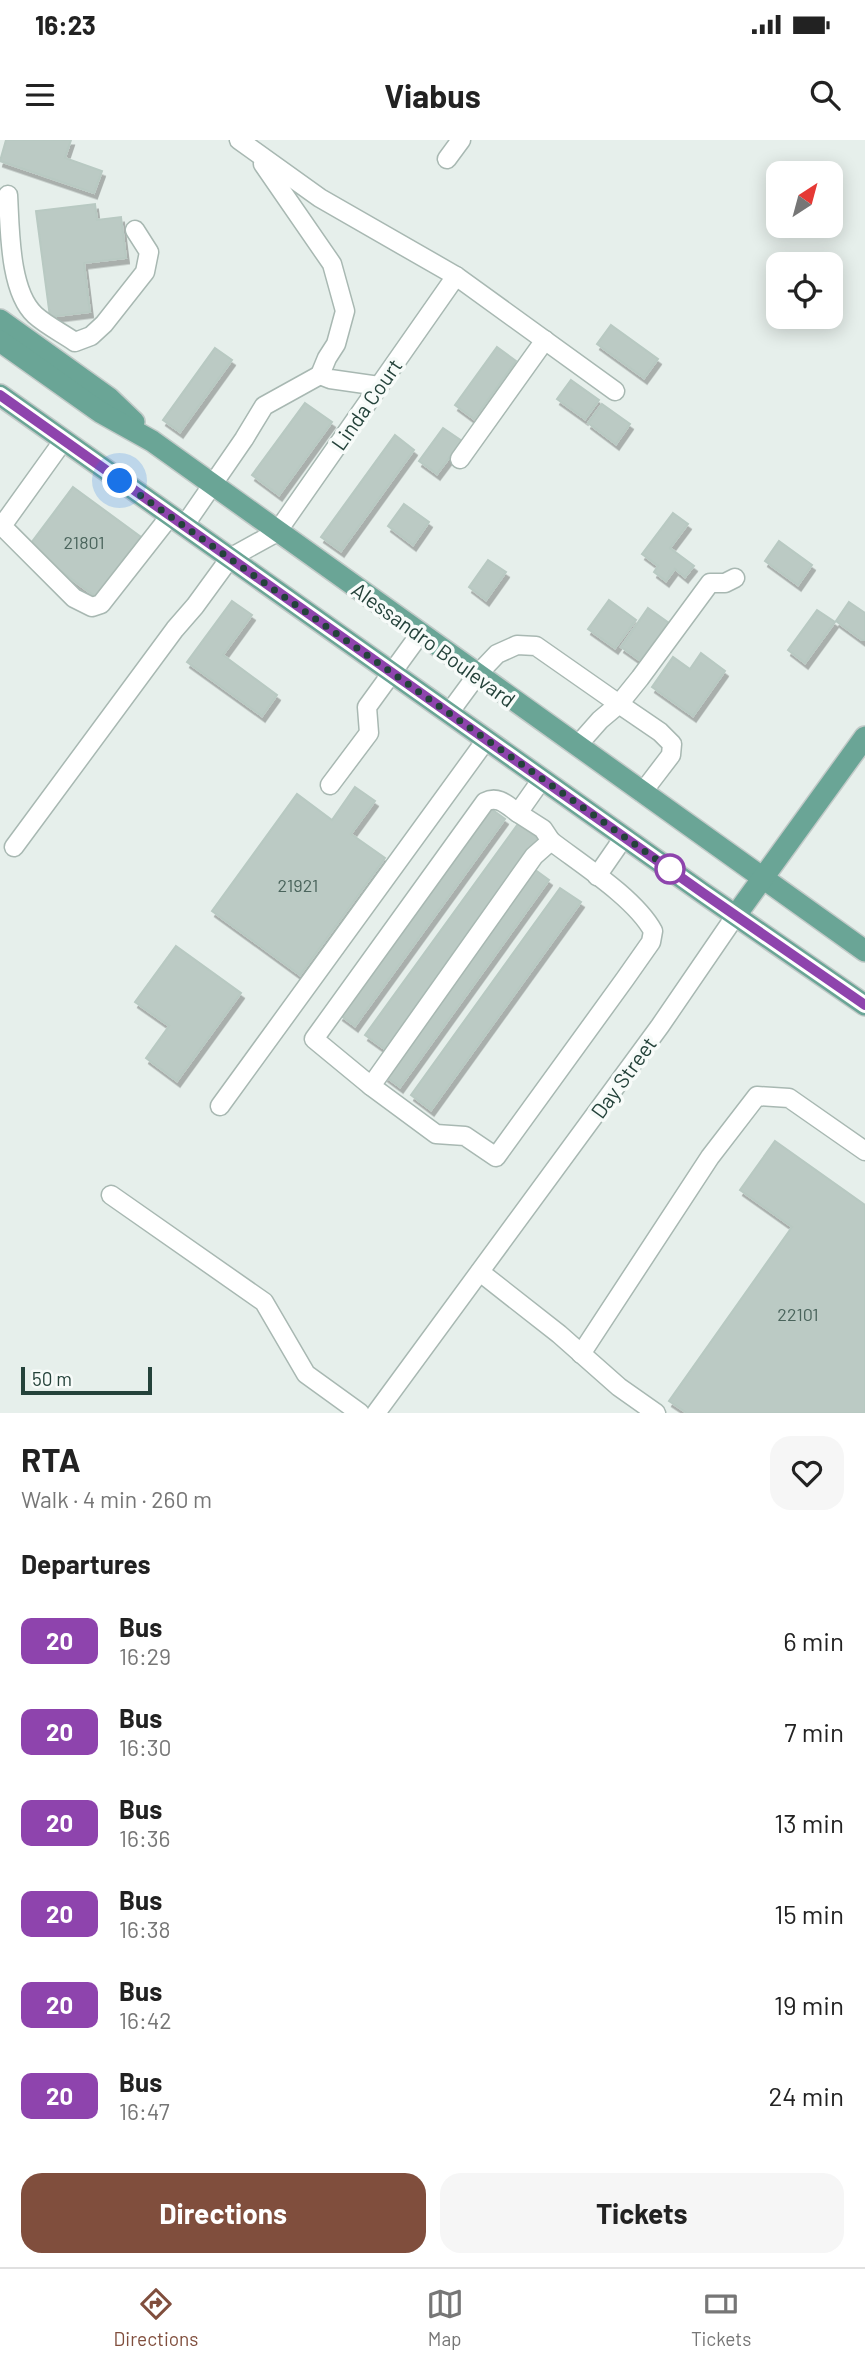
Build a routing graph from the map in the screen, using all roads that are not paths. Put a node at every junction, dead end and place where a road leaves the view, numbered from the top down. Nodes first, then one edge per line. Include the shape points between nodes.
1 (461, 140) edge
2 (246, 145) edge
3 (447, 159) dead end
4 (8, 195) dead end
5 (135, 230) dead end
6 (456, 276) junction
7 (34, 314) junction
8 (0, 320) edge
9 (9, 337) edge
10 (545, 340) junction
11 (75, 342) junction
12 (60, 363) junction
13 (320, 375) junction
14 (379, 386) junction
15 (615, 391) dead end
16 (0, 396) edge
17 (64, 441) junction
18 (152, 441) junction
19 (460, 459) dead end
20 (212, 486) junction
21 (177, 521) junction
22 (2, 526) edge
23 (277, 532) junction
24 (230, 558) junction
25 (735, 578) dead end
26 (420, 634) junction
27 (393, 673) junction
28 (477, 675) junction
29 (619, 704) junction
30 (449, 713) junction
31 (865, 737) edge
32 (486, 740) junction
33 (577, 746) junction
34 (542, 779) junction
35 (330, 785) dead end
36 (642, 793) junction
37 (518, 813) junction
38 (624, 837) junction
39 (551, 841) junction
40 (14, 847) dead end
41 (597, 876) junction
42 (762, 880) junction
43 (736, 915) junction
44 (865, 951) edge
45 (865, 1005) edge
46 (371, 1086) junction
47 (220, 1106) dead end
48 (865, 1151) edge
49 (111, 1195) dead end
50 (480, 1272) junction
51 (581, 1354) junction
52 (385, 1410) edge
53 (360, 1413) edge
54 (656, 1413) edge

1 - 3 street
2 - 6 street via 320,198
2 - 13 street via 332,264 345,311 336,344
4 - 7 street via 10,250 23,298
5 - 11 street via 149,252 145,272 92,336
6 - 10 street
6 - 14 street, Linda Court
7 - 9 street
7 - 11 street
8 - 9 main road
9 - 12 main road
9 - 18 main road, Alessandro Boulevard via 100,412
10 - 15 street
10 - 19 street
11 - 12 street
12 - 18 main road via 109,398
13 - 14 street
13 - 20 street via 264,406
14 - 23 street, Linda Court
16 - 17 main road
17 - 21 main road
17 - 22 street
18 - 20 main road, Alessandro Boulevard
20 - 21 street
20 - 23 main road, Alessandro Boulevard
21 - 22 street via 101,604 92,607 74,598
21 - 24 main road
23 - 24 street
23 - 26 main road, Alessandro Boulevard
24 - 27 main road
24 - 40 street
25 - 29 street via 710,583
26 - 27 street
26 - 28 main road, Alessandro Boulevard
27 - 30 main road
27 - 35 street via 368,707 369,733
28 - 29 street via 496,654 517,645 536,646
28 - 30 street
28 - 33 main road, Alessandro Boulevard
29 - 33 street
29 - 36 street via 672,744 671,755
30 - 32 main road
31 - 42 main road, Day Street
32 - 34 main road
32 - 47 street
33 - 36 main road, Alessandro Boulevard
34 - 37 street
34 - 38 main road
36 - 42 main road, Alessandro Boulevard
37 - 39 street via 543,829
37 - 46 street via 499,799 485,802 314,1040
38 - 41 street
38 - 43 main road
39 - 41 street
39 - 46 street via 534,856
41 - 46 street via 645,917 653,931 651,942 496,1157 465,1136 436,1134
42 - 43 main road, Day Street
42 - 44 main road, Alessandro Boulevard
43 - 45 main road
43 - 50 street, Day Street
48 - 51 street via 789,1098 757,1096 710,1157
49 - 53 street via 264,1302 306,1374
50 - 51 street
50 - 52 street, Day Street
51 - 54 street

